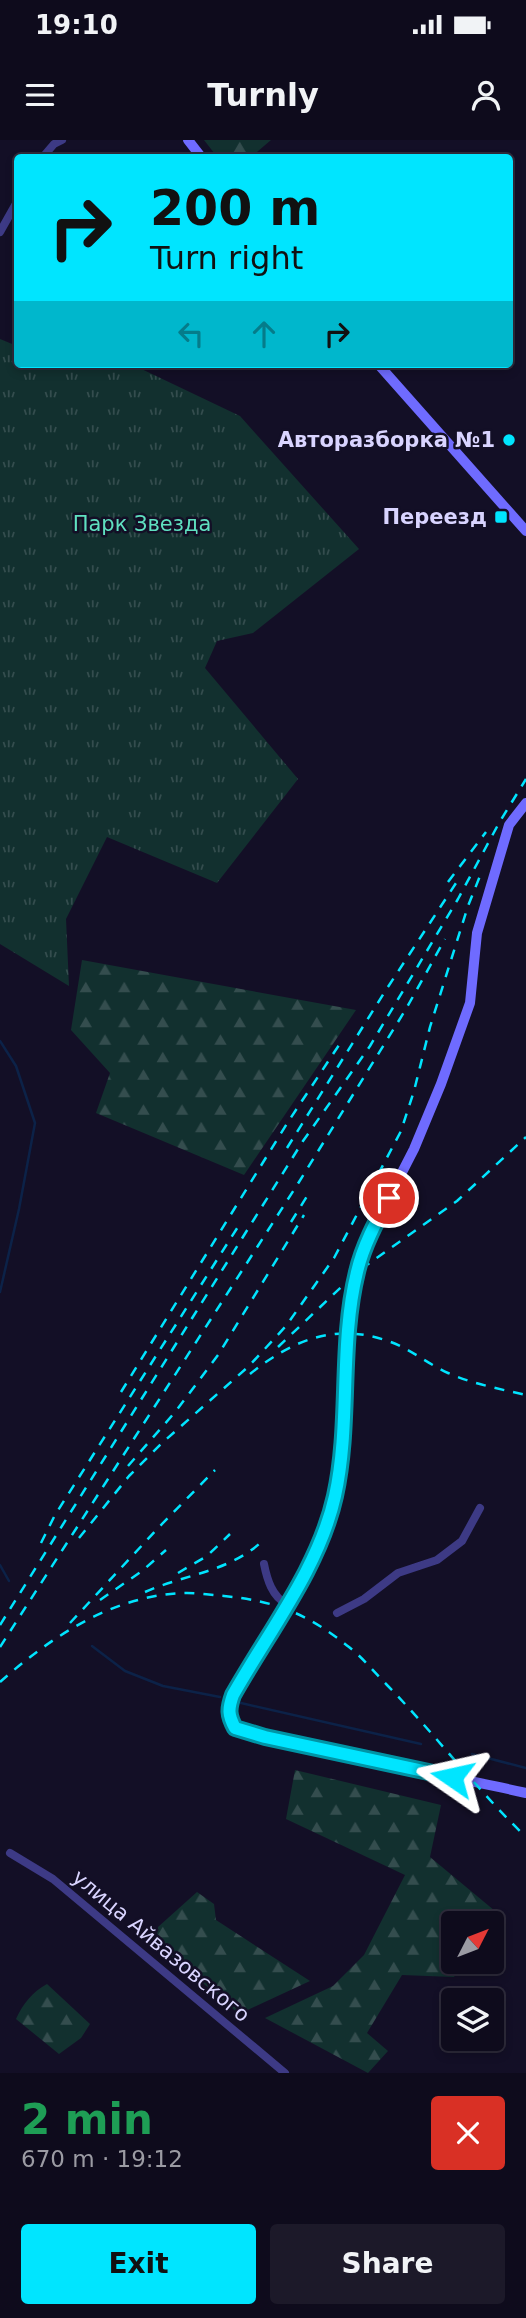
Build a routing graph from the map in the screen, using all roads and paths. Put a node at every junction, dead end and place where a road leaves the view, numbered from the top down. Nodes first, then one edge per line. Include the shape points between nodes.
1 (61, 140) edge
2 (188, 140) edge
3 (45, 154) edge
4 (199, 154) edge
5 (14, 207) edge
6 (0, 232) edge
7 (382, 368) edge
8 (526, 531) edge
9 (526, 803) edge
10 (480, 1508) dead end
11 (264, 1564) dead end
12 (287, 1604) junction
13 (337, 1613) dead end
14 (526, 1793) edge
15 (10, 1853) dead end
16 (285, 2073) edge

1 - 3 street
2 - 4 main road
5 - 6 street
7 - 8 main road
9 - 12 main road via 505,837 477,933 470,1003 442,1084 357,1272 335,1496 310,1562
10 - 13 street via 462,1541 437,1560 398,1573
11 - 12 street via 267,1581
12 - 14 main road via 233,1695 228,1708 235,1728
15 - 16 street, улица Айвазовского via 53,1879

